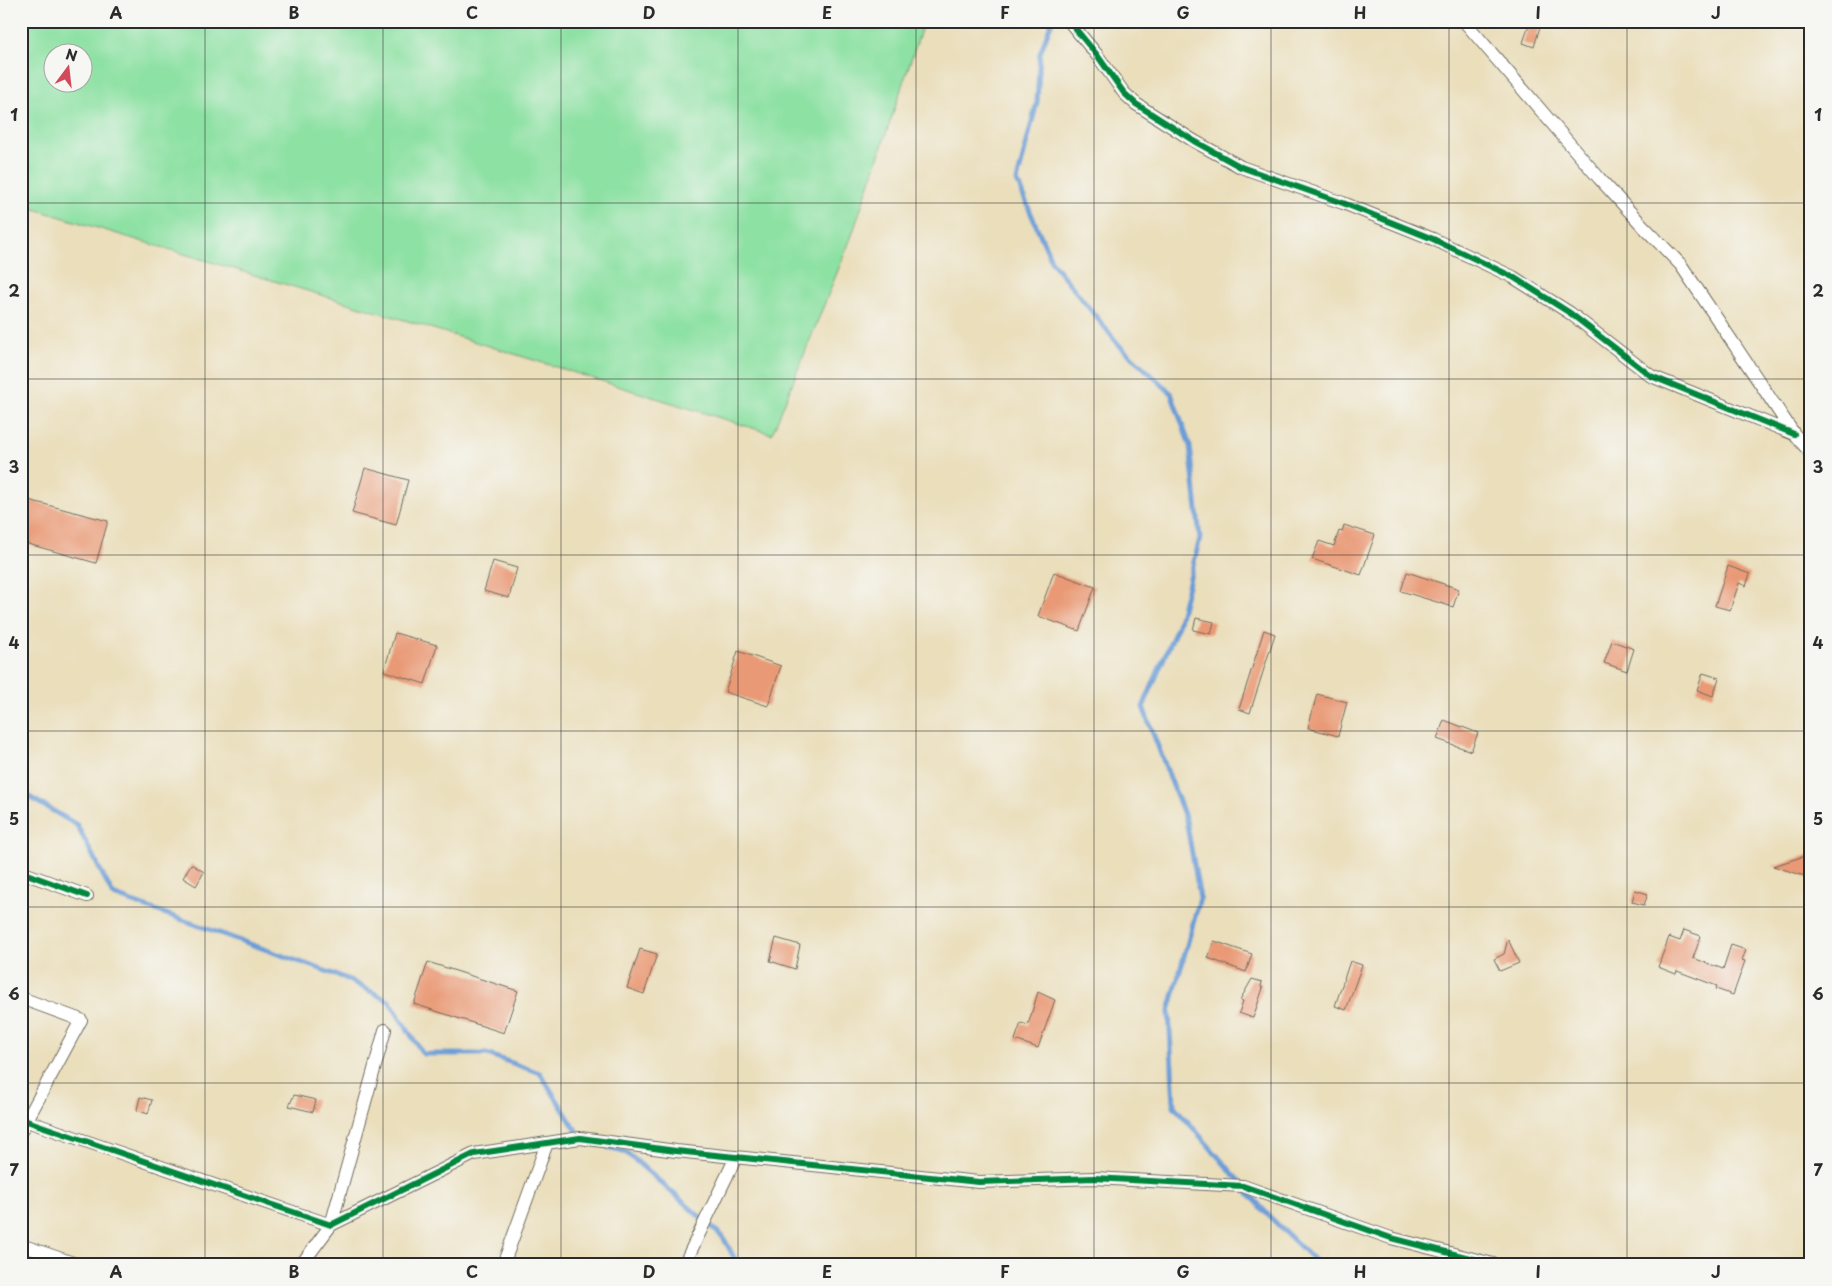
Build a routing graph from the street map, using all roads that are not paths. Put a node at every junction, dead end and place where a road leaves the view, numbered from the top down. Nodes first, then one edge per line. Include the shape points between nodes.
1 (1069, 21) edge
2 (1464, 21) edge
3 (1794, 434) junction
4 (1811, 453) edge
5 (21, 872) edge
6 (87, 896) dead end
7 (21, 998) edge
8 (385, 1030) dead end
9 (23, 1124) edge
10 (547, 1143) junction
11 (736, 1157) junction
12 (331, 1225) junction
13 (21, 1244) edge
14 (79, 1265) edge
15 (301, 1265) edge
16 (503, 1265) edge
17 (684, 1265) edge
18 (1497, 1265) edge

1 - 3 street via 1124,93 1194,141 1241,167 1434,239 1513,277 1570,313 1651,376
2 - 3 street via 1617,198 1681,265
3 - 4 street
5 - 6 street
7 - 9 street via 81,1020
8 - 12 street
9 - 12 street
10 - 11 street via 580,1138
10 - 12 street via 474,1154
10 - 16 street
11 - 17 street
11 - 18 street via 979,1182 1094,1178 1243,1186 1391,1238
12 - 15 street
13 - 14 street

